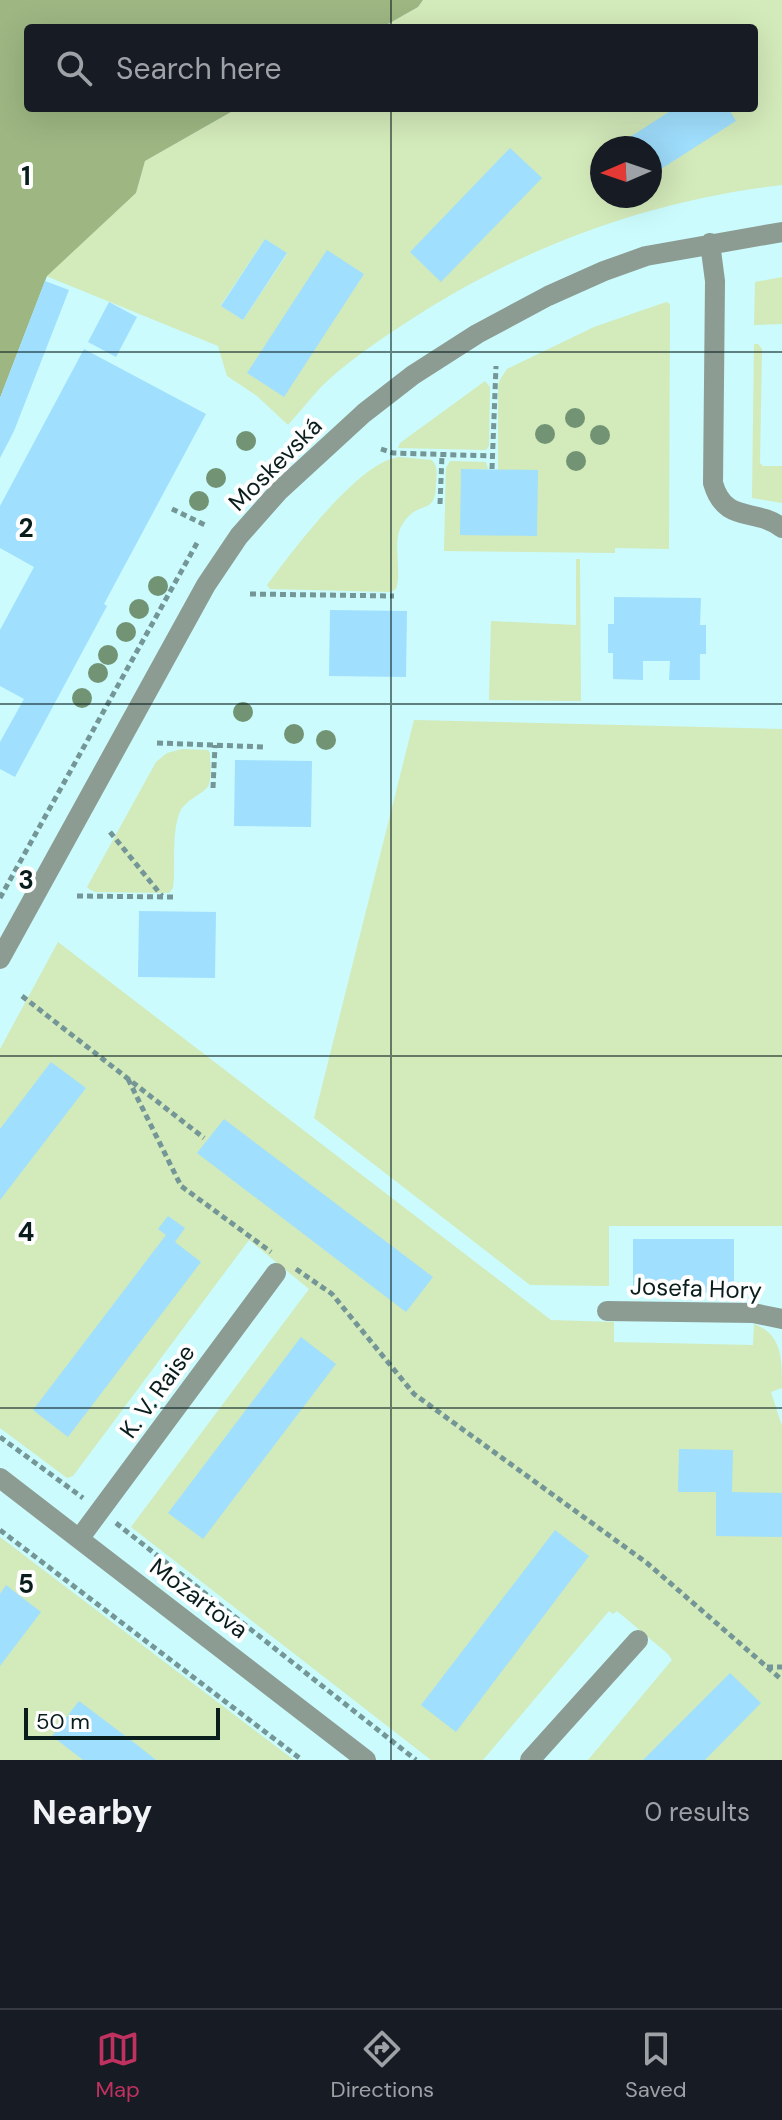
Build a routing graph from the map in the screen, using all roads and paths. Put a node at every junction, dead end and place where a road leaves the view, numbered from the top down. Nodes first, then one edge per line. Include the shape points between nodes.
1 (782, 232) edge
2 (710, 243) junction
3 (496, 366) dead end
4 (381, 449) dead end
5 (442, 455) junction
6 (493, 456) junction
7 (492, 469) dead end
8 (440, 504) dead end
9 (172, 509) dead end
10 (207, 526) dead end
11 (782, 528) edge
12 (197, 543) dead end
13 (250, 594) dead end
14 (394, 596) dead end
15 (157, 743) dead end
16 (215, 745) junction
17 (265, 747) dead end
18 (213, 788) dead end
19 (110, 832) dead end
20 (77, 896) dead end
21 (163, 897) junction
22 (173, 897) dead end
23 (0, 898) edge
24 (0, 959) edge
25 (22, 996) dead end
26 (128, 1079) junction
27 (204, 1138) dead end
28 (279, 1263) junction
29 (607, 1311) dead end
30 (782, 1319) edge
31 (0, 1437) edge
32 (0, 1478) edge
33 (100, 1511) junction
34 (0, 1530) edge
35 (79, 1539) junction
36 (638, 1640) dead end
37 (767, 1667) junction
38 (782, 1667) edge
39 (782, 1680) edge
40 (302, 1760) edge
41 (366, 1760) edge
42 (416, 1760) edge
43 (530, 1760) edge

1 - 2 street, Moskevská
2 - 11 street via 715,281 713,483 722,504 734,512
2 - 24 street, Moskevská via 604,271 477,334 364,413 278,492 206,585
3 - 6 path
4 - 5 path
5 - 6 path
5 - 8 path
6 - 7 path
9 - 10 path
12 - 23 path
13 - 14 path
15 - 16 path
16 - 17 path
16 - 18 path
19 - 21 path
20 - 21 path
21 - 22 path
25 - 26 path
26 - 27 path
26 - 28 path via 181,1186
28 - 33 street, K. V. Raise
28 - 37 path via 332,1294 414,1394 647,1563
29 - 30 street, Josefa Hory via 753,1313
31 - 33 path
32 - 35 street, Mozartova
33 - 35 street, K. V. Raise
33 - 42 path
34 - 40 path
35 - 41 street, Mozartova
36 - 43 street
37 - 38 path
37 - 39 path

